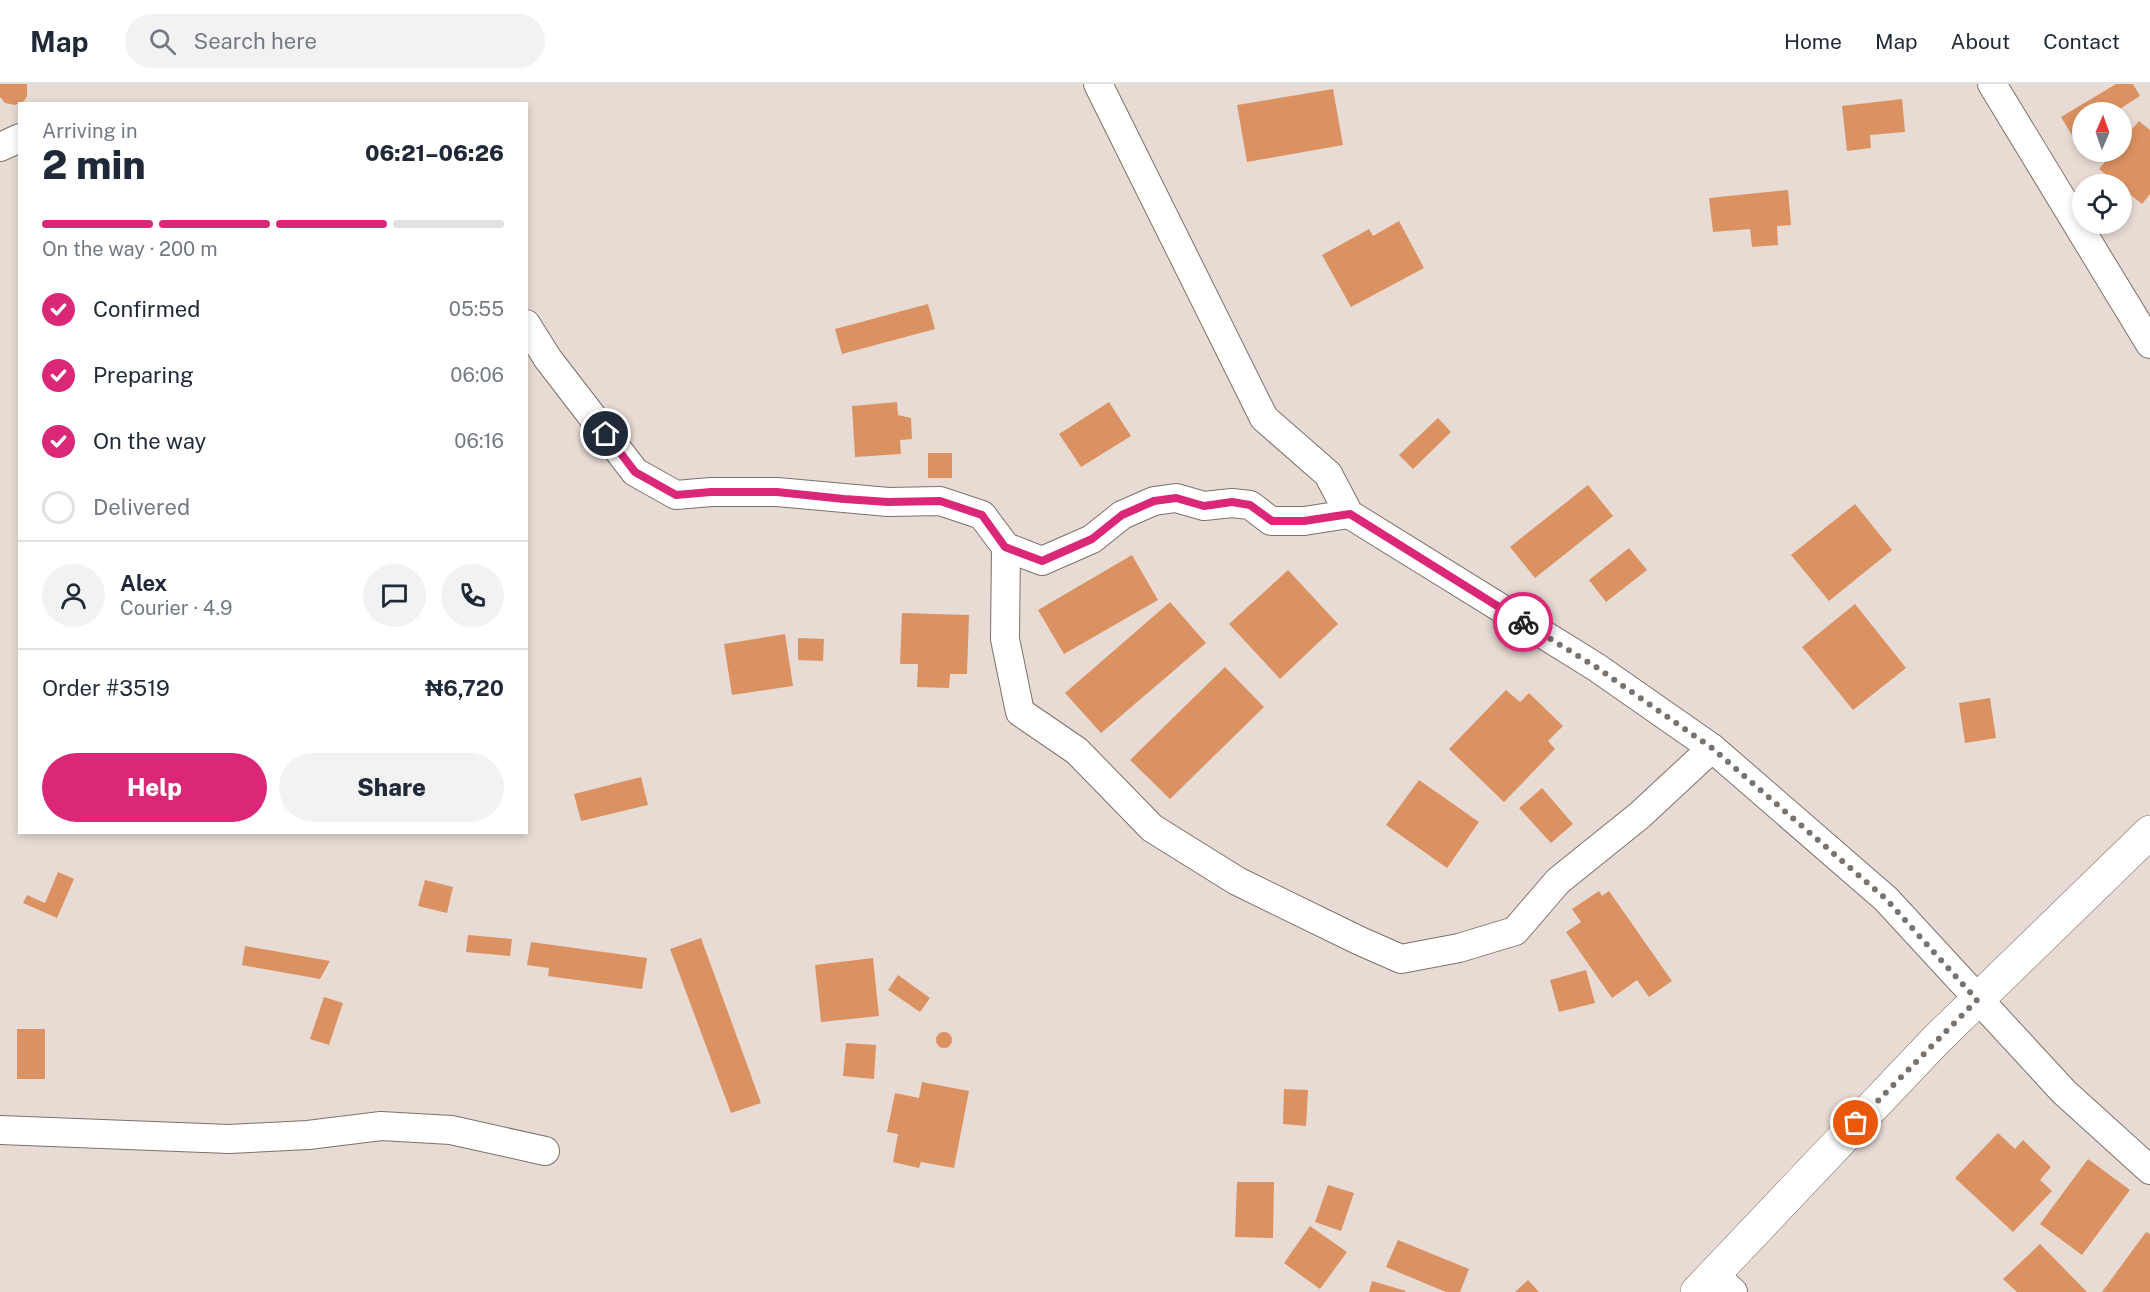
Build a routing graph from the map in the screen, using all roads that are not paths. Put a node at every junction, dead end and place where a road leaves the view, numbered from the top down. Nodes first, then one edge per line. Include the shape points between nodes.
1 (1098, 84) edge
2 (1992, 84) edge
3 (18, 139) edge
4 (0, 147) edge
5 (528, 327) edge
6 (2150, 345) edge
7 (1350, 514) junction
8 (1005, 547) junction
9 (1712, 748) junction
10 (2150, 832) edge
11 (1977, 1000) junction
12 (0, 1130) edge
13 (546, 1151) dead end
14 (2150, 1170) edge
15 (1714, 1286) edge

1 - 7 street via 1264,418 1328,474
2 - 6 street
3 - 4 street
5 - 8 street via 635,472 676,495 777,492 877,501 940,501 982,515
7 - 8 street via 1272,521 1250,505 1232,502 1204,506 1176,498 1154,501 1122,515 1092,539 1042,561
7 - 9 street via 1596,667
8 - 9 street via 1005,639 1020,712 1077,751 1152,828 1237,881 1401,959 1459,948 1515,931 1558,882 1640,815
9 - 11 street via 1886,899
10 - 11 street
11 - 14 street via 2064,1092
11 - 15 street via 1936,1040
12 - 13 street via 229,1139 381,1126 451,1130

